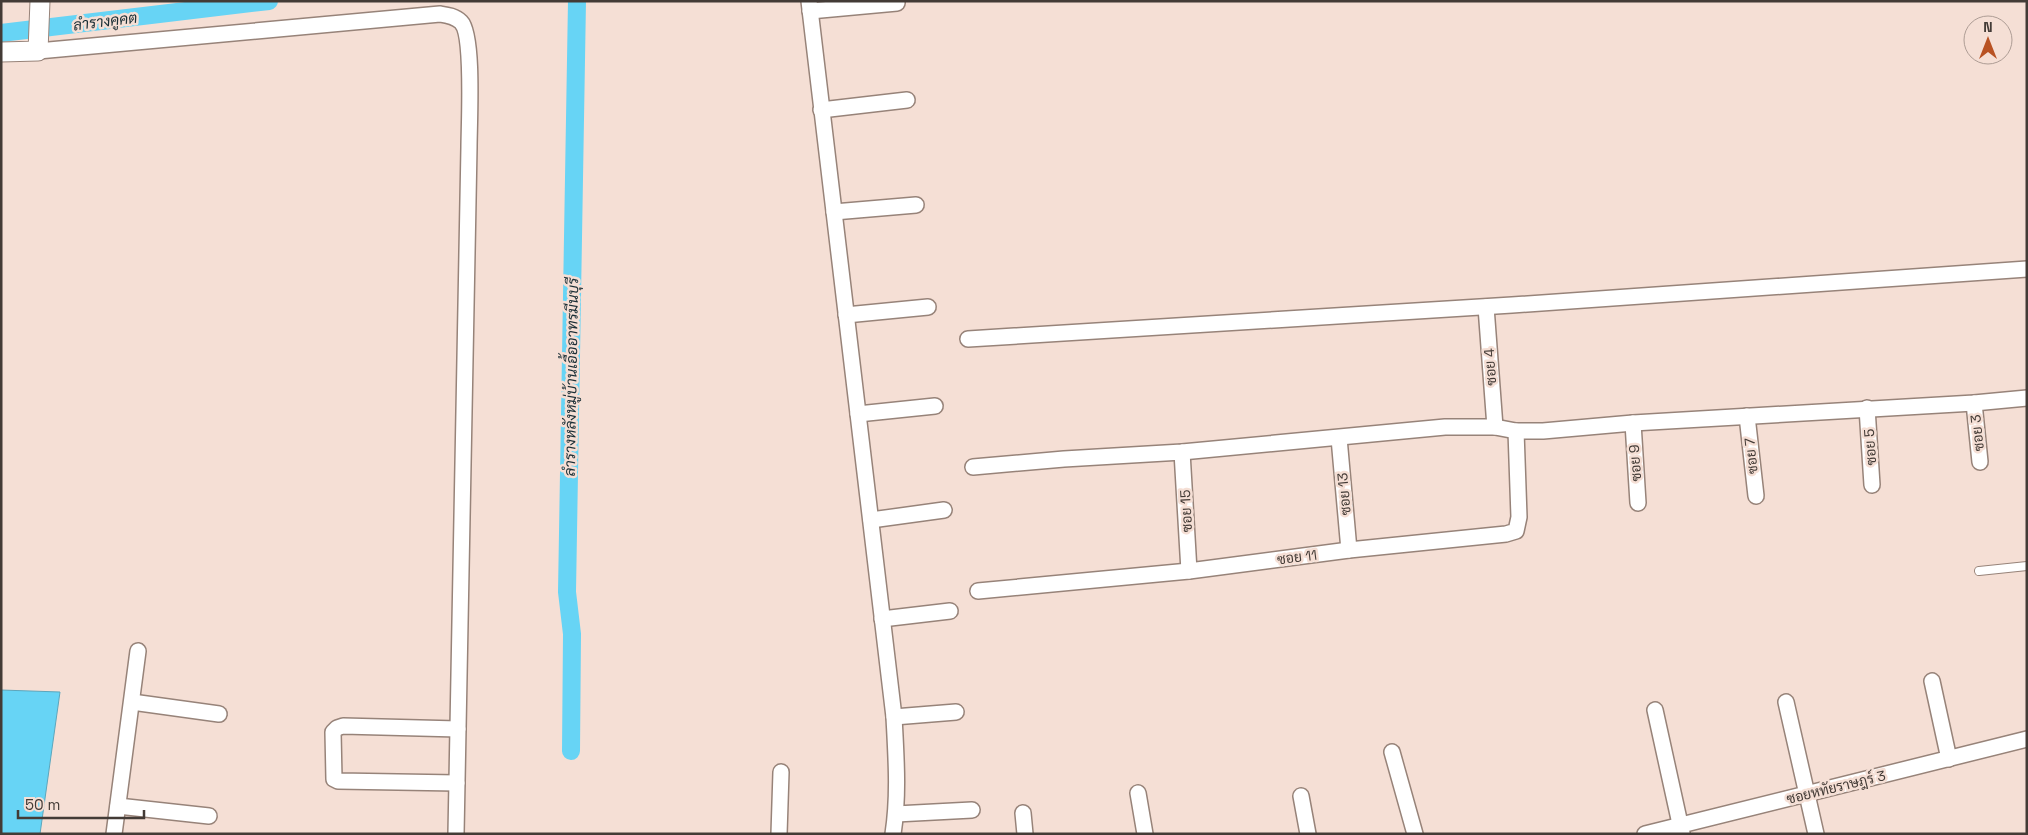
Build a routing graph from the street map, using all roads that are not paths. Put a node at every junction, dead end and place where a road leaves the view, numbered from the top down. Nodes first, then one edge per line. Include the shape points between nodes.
1 (897, 3) dead end
2 (809, 6) edge
3 (39, 25) edge
4 (1, 52) edge
5 (907, 100) dead end
6 (822, 110) junction
7 (916, 205) dead end
8 (834, 212) junction
9 (2027, 269) edge
10 (928, 307) dead end
11 (1486, 307) junction
12 (846, 315) junction
13 (968, 339) dead end
14 (2027, 398) edge
15 (1974, 403) junction
16 (935, 406) dead end
17 (1867, 408) junction
18 (858, 414) junction
19 (1747, 416) junction
20 (1633, 424) junction
21 (1495, 427) junction
22 (1516, 431) junction
23 (1339, 438) junction
24 (1182, 452) junction
25 (1980, 462) dead end
26 (973, 467) dead end
27 (1872, 485) dead end
28 (1756, 496) dead end
29 (1638, 503) dead end
30 (944, 510) dead end
31 (870, 520) junction
32 (1348, 550) junction
33 (2027, 566) edge
34 (1189, 571) junction
35 (1979, 572) dead end
36 (978, 591) dead end
37 (950, 611) dead end
38 (882, 619) junction
39 (138, 651) dead end
40 (1932, 681) dead end
41 (132, 702) junction
42 (1786, 702) dead end
43 (1655, 710) dead end
44 (956, 712) dead end
45 (219, 714) dead end
46 (894, 717) junction
47 (458, 729) junction
48 (2027, 739) edge
49 (1392, 752) dead end
50 (1949, 759) junction
51 (781, 772) dead end
52 (457, 783) junction
53 (1138, 793) dead end
54 (1806, 794) junction
55 (1301, 796) dead end
56 (118, 806) junction
57 (972, 810) dead end
58 (1023, 812) dead end
59 (896, 814) junction
60 (209, 816) dead end
61 (1681, 829) edge
62 (114, 834) edge
63 (456, 834) edge
64 (779, 834) edge
65 (893, 834) edge
66 (1025, 834) edge
67 (1145, 834) edge
68 (1308, 834) edge
69 (1415, 834) edge
70 (1645, 834) edge
71 (1816, 834) edge

1 - 2 street
2 - 6 street
3 - 4 street
3 - 47 street via 440,14 451,15 462,22 469,52 469,157
5 - 6 street
6 - 8 street
7 - 8 street
8 - 12 street
9 - 11 street
10 - 12 street
11 - 13 street
11 - 21 street, ซอย 4
12 - 18 street
14 - 15 street
15 - 17 street
15 - 25 street, ซอย 3
16 - 18 street
17 - 19 street
17 - 27 street, ซอย 5
18 - 31 street
19 - 20 street
19 - 28 street, ซอย 7
20 - 22 street
20 - 29 street, ซอย 9
21 - 22 street
21 - 23 street via 1445,427
22 - 32 street, ซอย 11 via 1519,517 1516,531
23 - 24 street
23 - 32 street, ซอย 13
24 - 26 street
24 - 34 street, ซอย 15
30 - 31 street
31 - 38 street
32 - 34 street, ซอย 11
33 - 35 lane
34 - 36 street, ซอย 11
37 - 38 street
38 - 46 street
39 - 41 street
40 - 50 street
41 - 45 street
41 - 56 street
42 - 54 street
43 - 61 street
44 - 46 street
46 - 59 street
47 - 52 street
47 - 52 street via 337,728 333,732 332,774 338,781
48 - 50 street, ซอยหทัยราษฎร์ 3
49 - 69 street
50 - 54 street, ซอยหทัยราษฎร์ 3
51 - 64 street
52 - 63 street
53 - 67 street
54 - 61 street, ซอยหทัยราษฎร์ 3
54 - 71 street
55 - 68 street
56 - 60 street
56 - 62 street
57 - 59 street
58 - 66 street
59 - 65 street
61 - 70 street, ซอยหทัยราษฎร์ 3

